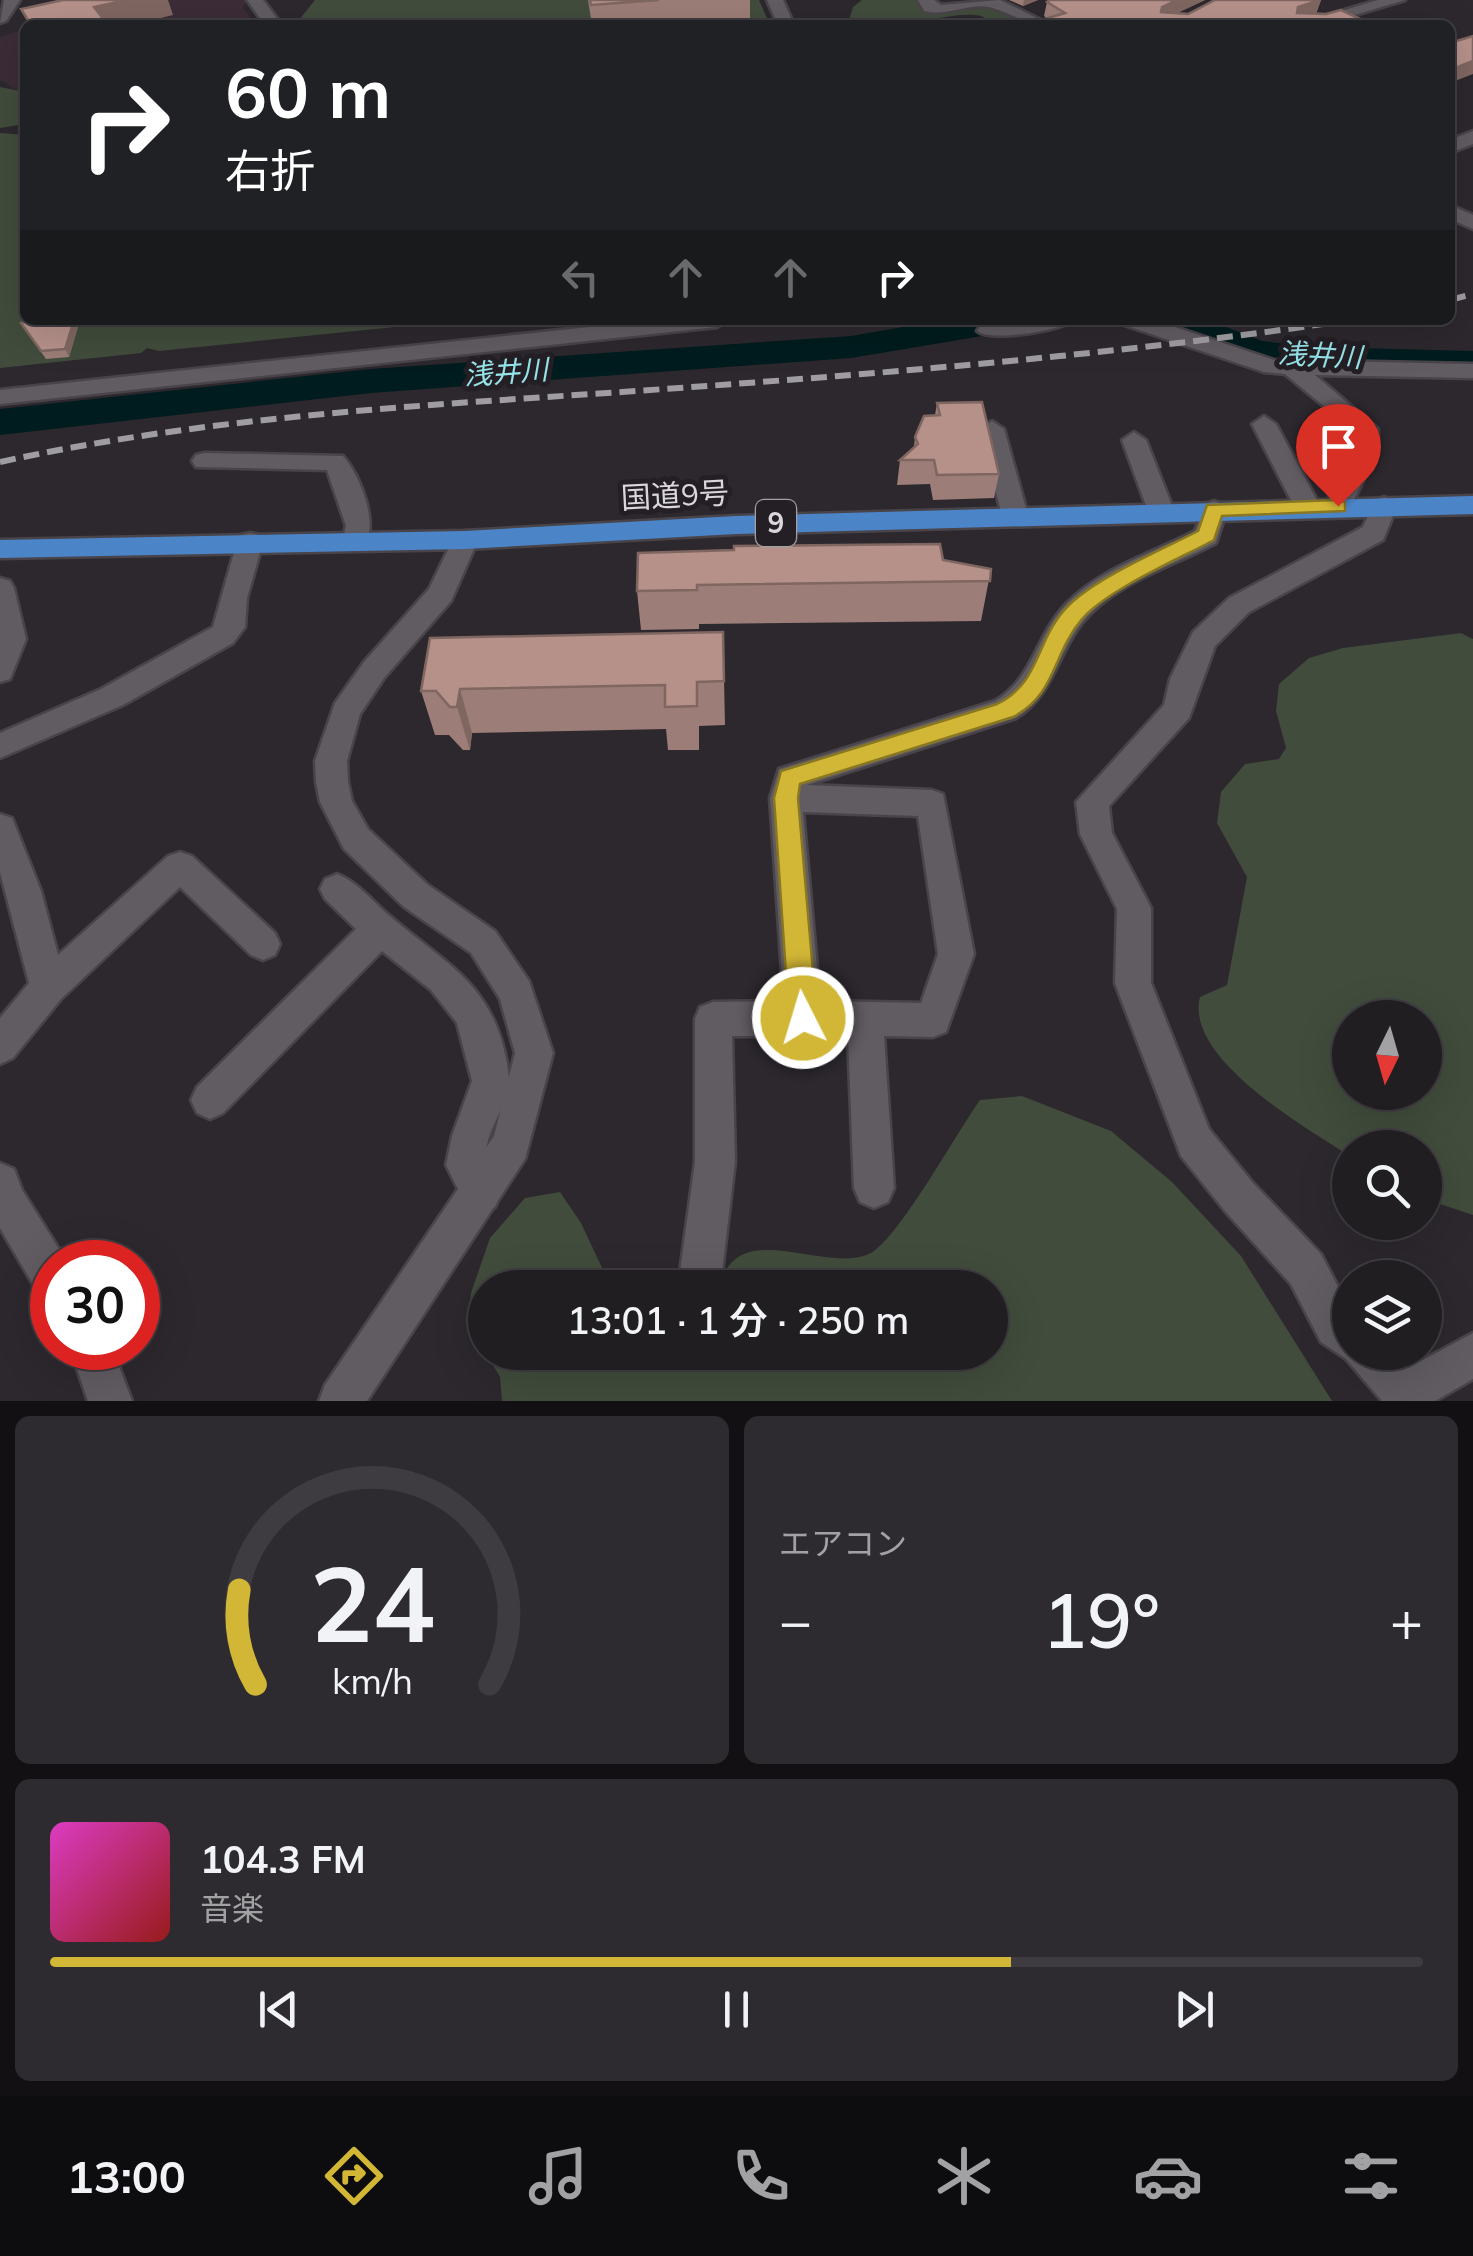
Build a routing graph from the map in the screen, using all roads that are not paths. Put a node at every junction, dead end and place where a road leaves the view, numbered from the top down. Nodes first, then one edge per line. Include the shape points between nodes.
1 (12, 0) edge
2 (926, 0) edge
3 (1397, 0) edge
4 (1049, 5) edge
5 (985, 6) edge
6 (1022, 16) junction
7 (0, 18) edge
8 (951, 20) edge
9 (1031, 20) edge
10 (1321, 20) edge
11 (539, 325) edge
12 (678, 325) edge
13 (1029, 325) edge
14 (1146, 325) edge
15 (988, 331) dead end
16 (1292, 368) junction
17 (1473, 371) edge
18 (0, 380) edge
19 (0, 397) edge
20 (1264, 424) dead end
21 (992, 429) edge
22 (1134, 440) dead end
23 (204, 460) dead end
24 (1473, 505) edge
25 (1338, 506) junction
26 (1384, 506) junction
27 (1308, 508) junction
28 (1214, 510) junction
29 (1160, 512) junction
30 (1015, 516) junction
31 (466, 540) junction
32 (356, 541) junction
33 (250, 542) junction
34 (0, 549) edge
35 (0, 588) edge
36 (0, 670) edge
37 (0, 746) edge
38 (786, 798) junction
39 (0, 828) edge
40 (337, 889) dead end
41 (380, 929) junction
42 (264, 944) dead end
43 (48, 986) junction
44 (803, 1018) junction
45 (865, 1018) junction
46 (0, 1046) edge
47 (210, 1100) dead end
48 (0, 1183) edge
49 (874, 1188) dead end
50 (481, 1193) junction
51 (30, 1240) edge
52 (701, 1270) edge
53 (1332, 1320) edge
54 (1473, 1354) edge
55 (99, 1370) edge
56 (1384, 1370) edge
57 (1410, 1397) edge
58 (110, 1401) edge
59 (341, 1401) edge

1 - 7 street
2 - 5 street via 941,10
3 - 10 street
4 - 6 street
5 - 6 street
5 - 8 street
6 - 9 street
11 - 18 street
12 - 19 street
13 - 15 street
14 - 16 street via 1256,364
16 - 17 street
16 - 25 street via 1366,429 1365,450
20 - 27 street
21 - 30 street
22 - 29 street
23 - 32 street via 334,462 359,526
24 - 26 highway, 国道9号 / 9
25 - 26 highway, 国道9号 / 9
25 - 27 highway, 国道9号 / 9
26 - 53 street via 1374,534 1239,605 1203,640 1178,710 1092,802 1096,834 1134,908 1132,983 1195,1142 1306,1269
27 - 28 highway, 国道9号 / 9
28 - 29 highway, 国道9号 / 9
28 - 38 street via 1207,536 1077,610 1025,700 790,778
29 - 30 highway, 国道9号 / 9
30 - 31 highway, 国道9号 / 9
31 - 32 highway, 国道9号 / 9
31 - 50 street via 440,594 346,711 331,761 336,802 356,839 416,896 483,942 526,1018 534,1053 529,1083 511,1145
32 - 33 highway, 国道9号 / 9
33 - 34 highway, 国道9号 / 9
33 - 37 street via 233,598 232,627 223,635 112,697
35 - 36 street via 12,638
38 - 44 street
38 - 45 street via 932,803 956,954 933,1020
39 - 43 street
40 - 41 street
41 - 47 street
41 - 50 street via 444,978 473,1015 491,1081 466,1166
42 - 43 street via 180,866
43 - 46 street
44 - 45 street
44 - 52 street via 713,1018 715,1162
45 - 49 street
48 - 51 street
50 - 59 street
54 - 57 street
55 - 58 street
56 - 57 street

